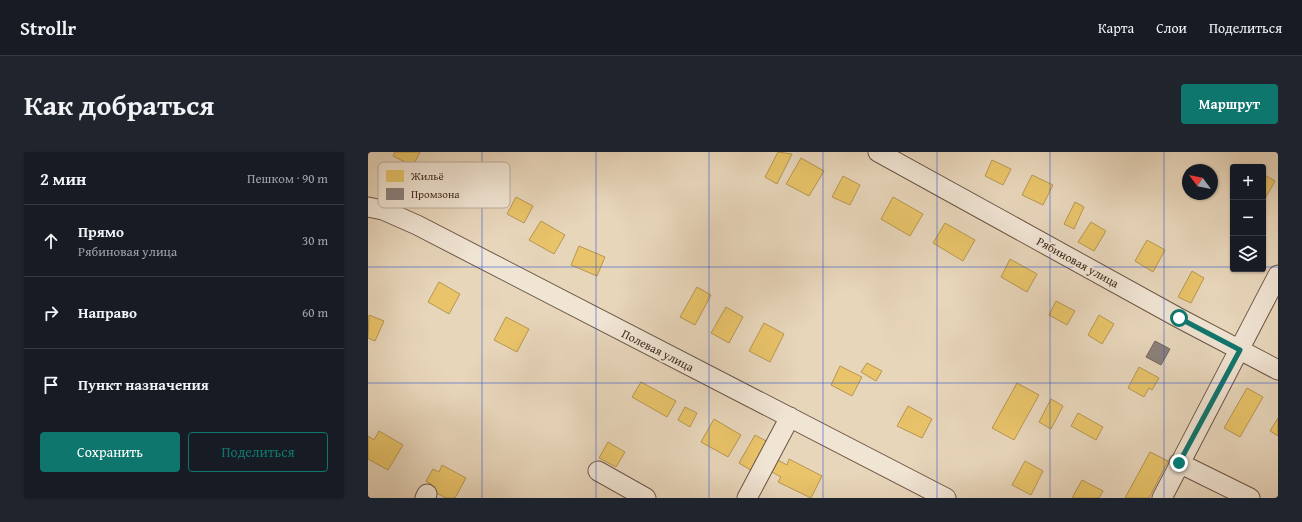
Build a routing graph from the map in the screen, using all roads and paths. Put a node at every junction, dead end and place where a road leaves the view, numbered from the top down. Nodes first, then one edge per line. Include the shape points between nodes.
1 (878, 152) edge
2 (368, 207) edge
3 (1278, 275) edge
4 (1240, 350) junction
5 (1278, 370) edge
6 (790, 418) junction
7 (1179, 463) junction
8 (598, 471) dead end
9 (646, 498) edge
10 (746, 498) edge
11 (946, 498) edge
12 (1162, 498) edge
13 (1250, 498) edge

1 - 4 street, Рябиновая улица via 1176,323
2 - 6 street, Полевая улица via 383,210 417,225
3 - 4 street
4 - 5 street, Рябиновая улица
4 - 7 street
6 - 10 street
6 - 11 street, Полевая улица
7 - 12 street
7 - 13 street
8 - 9 street

